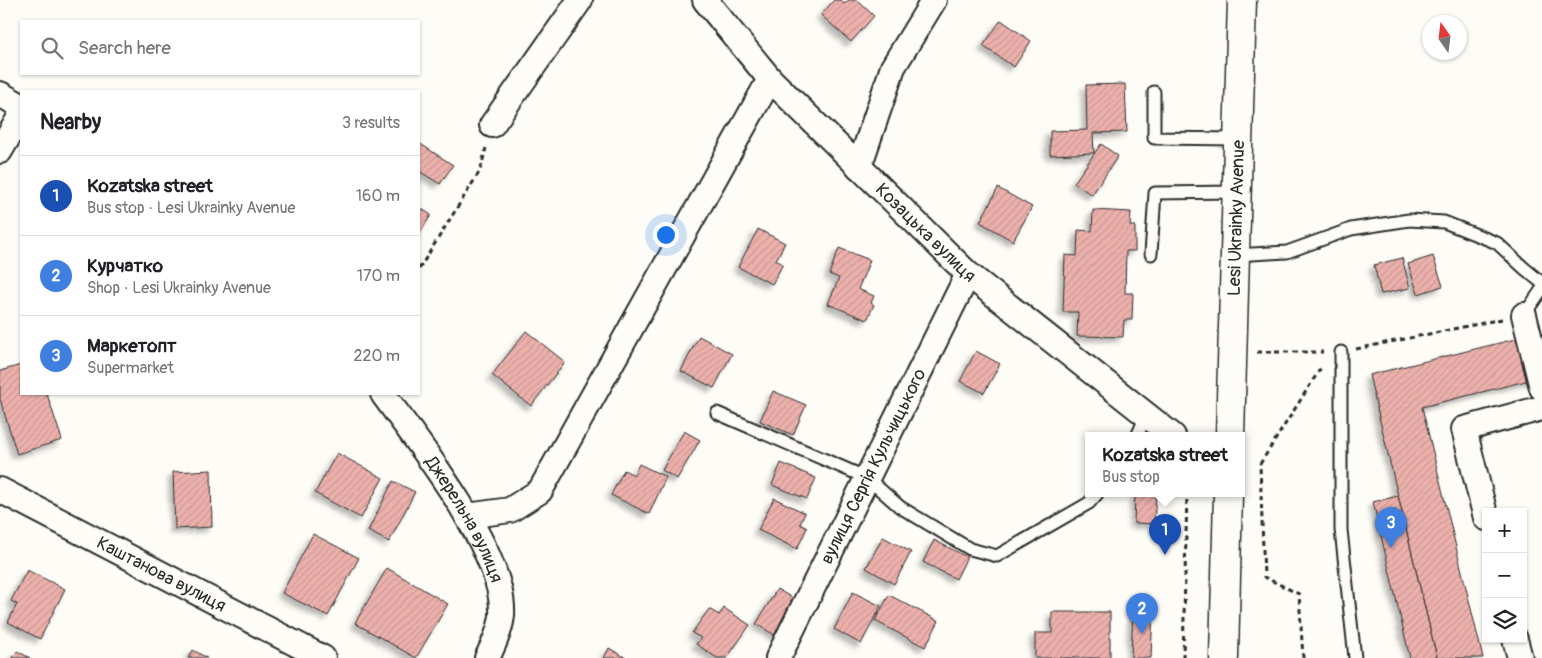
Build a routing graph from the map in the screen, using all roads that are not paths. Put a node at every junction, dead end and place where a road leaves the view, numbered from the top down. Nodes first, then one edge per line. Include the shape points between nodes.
1 (580, 0) edge
2 (705, 0) edge
3 (934, 0) edge
4 (1242, 0) edge
5 (770, 79) junction
6 (1154, 92) dead end
7 (0, 94) edge
8 (20, 105) edge
9 (20, 117) edge
10 (492, 125) road end
11 (1238, 139) junction
12 (0, 151) edge
13 (858, 167) junction
14 (1236, 192) junction
15 (1151, 254) dead end
16 (1234, 255) junction
17 (968, 274) junction
18 (1542, 283) edge
19 (1542, 288) edge
20 (1524, 315) joint
21 (1336, 352) road end
22 (1542, 388) edge
23 (384, 395) edge
24 (1542, 408) edge
25 (717, 413) dead end
26 (1147, 414) junction
27 (1139, 432) edge
28 (1168, 432) edge
29 (1230, 432) edge
30 (867, 478) junction
31 (0, 490) edge
32 (1094, 497) edge
33 (1228, 497) edge
34 (1484, 508) edge
35 (467, 516) junction
36 (1516, 643) edge
37 (323, 658) edge
38 (487, 658) edge
39 (778, 658) edge
40 (1224, 658) edge
41 (1355, 658) edge
42 (1520, 658) edge

1 - 10 street
2 - 5 street, Козацька вулиця
3 - 13 street via 893,67
4 - 11 street, Lesi Ukrainky Avenue
5 - 13 street, Козацька вулиця
5 - 35 street via 540,492 510,510
6 - 11 lane via 1154,138
7 - 8 street
9 - 12 street
11 - 14 street, Lesi Ukrainky Avenue
13 - 17 street, Козацька вулиця
14 - 15 lane via 1155,193
14 - 16 street, Lesi Ukrainky Avenue
16 - 18 lane via 1287,252 1351,229 1409,220 1444,222 1497,243
16 - 29 street, Lesi Ukrainky Avenue
17 - 26 street, Козацька вулиця
17 - 30 street, вулиця Сергія Кульчицького
19 - 20 lane
20 - 22 street
21 - 41 lane via 1341,530
23 - 35 street, Джерельна вулиця
24 - 34 street via 1464,429
25 - 30 lane
26 - 27 lane
26 - 28 street, Козацька вулиця
30 - 32 lane via 900,507 970,549 997,556
30 - 39 street, вулиця Сергія Кульчицького
31 - 37 street, Каштанова вулиця
33 - 40 street
35 - 38 street, Джерельна вулиця via 492,565 501,597 502,617
36 - 42 street

